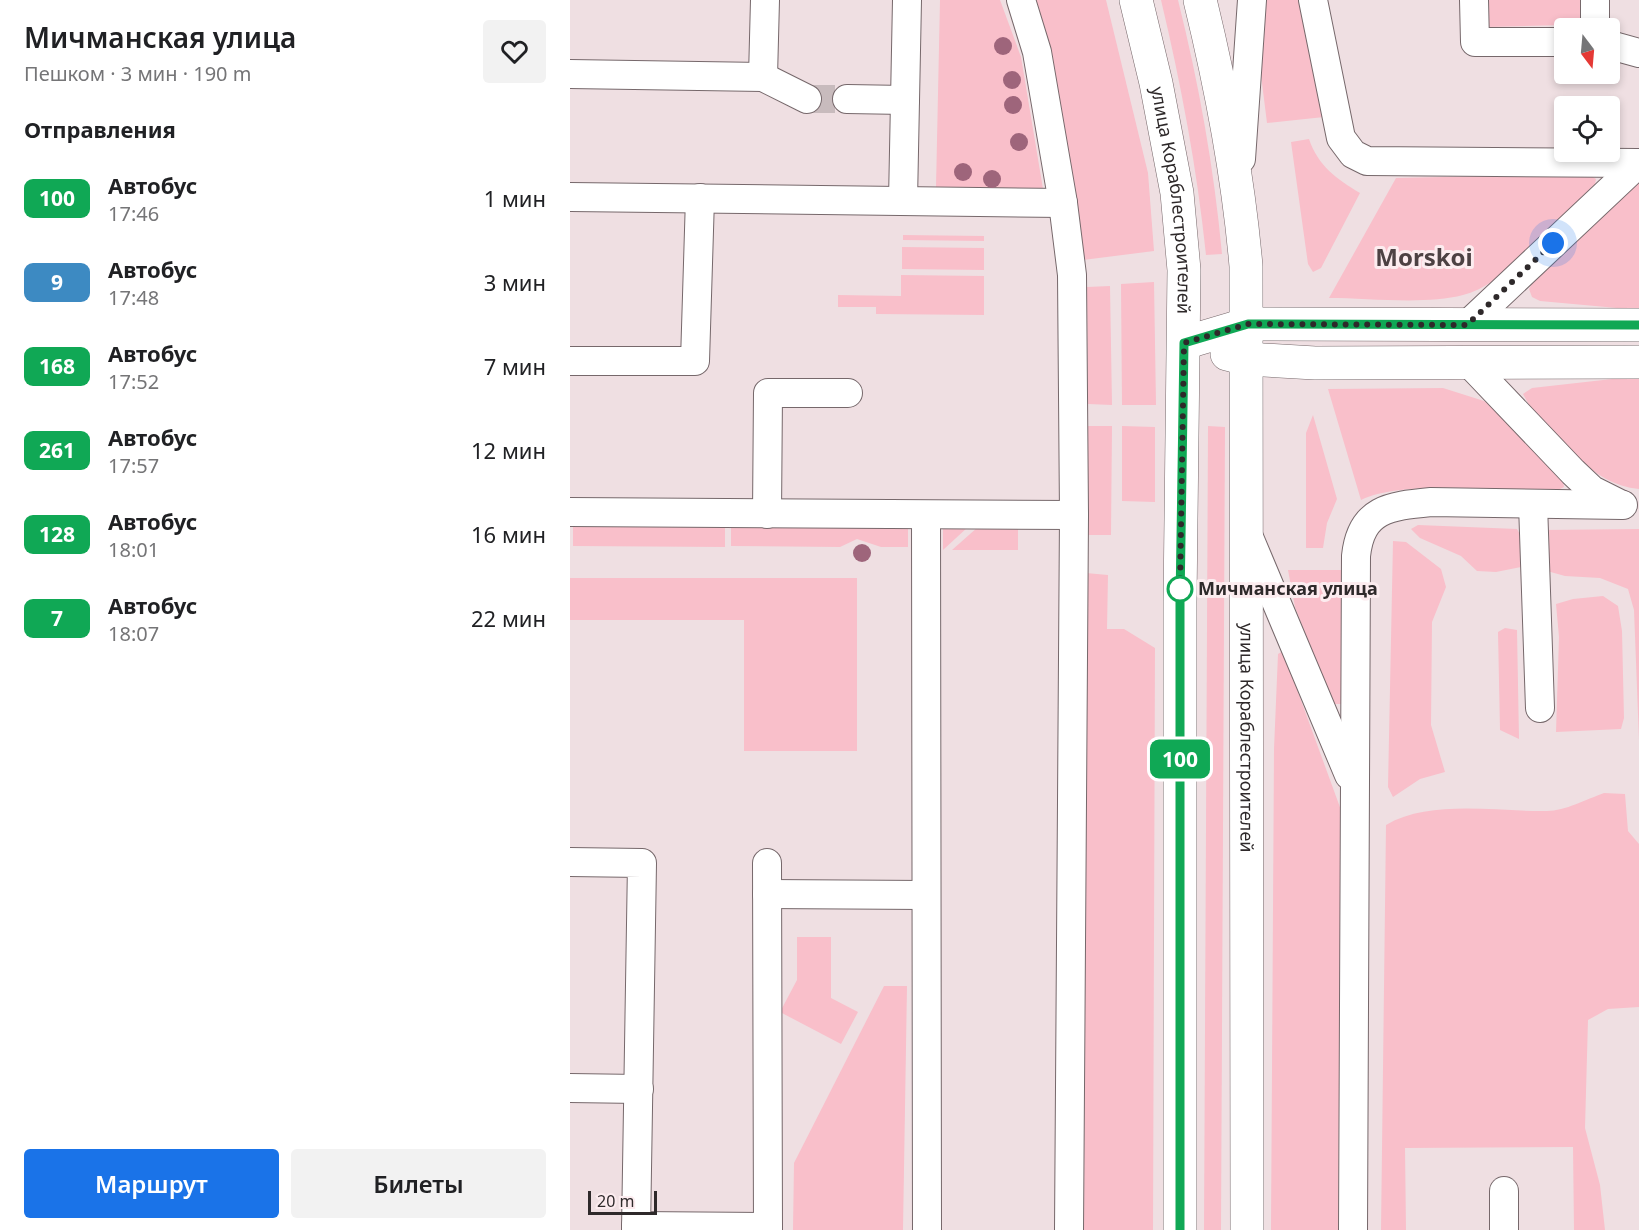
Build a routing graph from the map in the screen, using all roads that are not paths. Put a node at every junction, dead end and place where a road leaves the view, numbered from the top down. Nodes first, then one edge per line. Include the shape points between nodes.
1 (765, 0) edge
2 (907, 0) edge
3 (1021, 0) edge
4 (1136, 0) edge
5 (1200, 0) edge
6 (1252, 0) edge
7 (1313, 0) edge
8 (1474, 0) edge
9 (1595, 0) edge
10 (1595, 18) edge
11 (1554, 42) edge
12 (1620, 48) edge
13 (1639, 53) edge
14 (570, 74) edge
15 (763, 77) junction
16 (807, 99) tunnel mouth
17 (847, 99) tunnel mouth
18 (905, 99) junction
19 (1639, 163) edge
20 (1239, 188) junction
21 (570, 197) edge
22 (700, 198) junction
23 (903, 201) junction
24 (1063, 203) junction
25 (1248, 324) junction
26 (1467, 325) junction
27 (1639, 325) edge
28 (1184, 343) junction
29 (1247, 359) junction
30 (570, 361) edge
31 (1639, 362) edge
32 (1469, 363) junction
33 (848, 393) dead end
34 (1533, 504) junction
35 (1631, 505) edge
36 (570, 512) edge
37 (767, 514) junction
38 (926, 515) junction
39 (1074, 515) junction
40 (1245, 527) junction
41 (1540, 708) dead end
42 (1353, 785) junction
43 (570, 862) edge
44 (767, 863) dead end
45 (767, 894) junction
46 (925, 895) junction
47 (570, 1088) edge
48 (639, 1089) junction
49 (1504, 1191) dead end
50 (636, 1228) edge
51 (768, 1229) edge
52 (927, 1230) edge
53 (1069, 1230) edge
54 (1180, 1230) edge
55 (1247, 1230) edge
56 (1353, 1230) edge
57 (1504, 1230) edge

1 - 15 street
2 - 18 street
3 - 24 street via 1037,51
4 - 28 main road, улица Кораблестроителей via 1177,193 1184,270
5 - 20 main road, улица Кораблестроителей
6 - 20 street
7 - 19 street via 1341,138 1353,154 1367,161
8 - 11 street via 1474,42
9 - 10 street
12 - 13 street
14 - 15 street
15 - 16 street
17 - 18 street
18 - 23 street
19 - 26 street
20 - 25 main road, улица Кораблестроителей
21 - 22 street
22 - 23 street
22 - 30 street via 695,361
23 - 24 street
24 - 39 street via 1072,275
25 - 26 main road
25 - 28 main road
25 - 29 main road, улица Кораблестроителей
26 - 27 main road
28 - 29 main road
28 - 54 main road, улица Кораблестроителей
29 - 32 main road
29 - 40 main road, улица Кораблестроителей
31 - 32 main road
32 - 35 street via 1592,490
33 - 37 street via 768,393
34 - 35 street
34 - 41 street
34 - 42 street via 1408,504 1369,520 1358,535
36 - 37 street
37 - 38 street
38 - 39 street
38 - 46 street
39 - 53 street
40 - 42 street
40 - 55 main road, улица Кораблестроителей
42 - 56 street
43 - 48 street via 642,863
44 - 45 street
45 - 46 street
45 - 51 street
46 - 52 street
47 - 48 street
48 - 50 street
49 - 57 street
50 - 51 street

